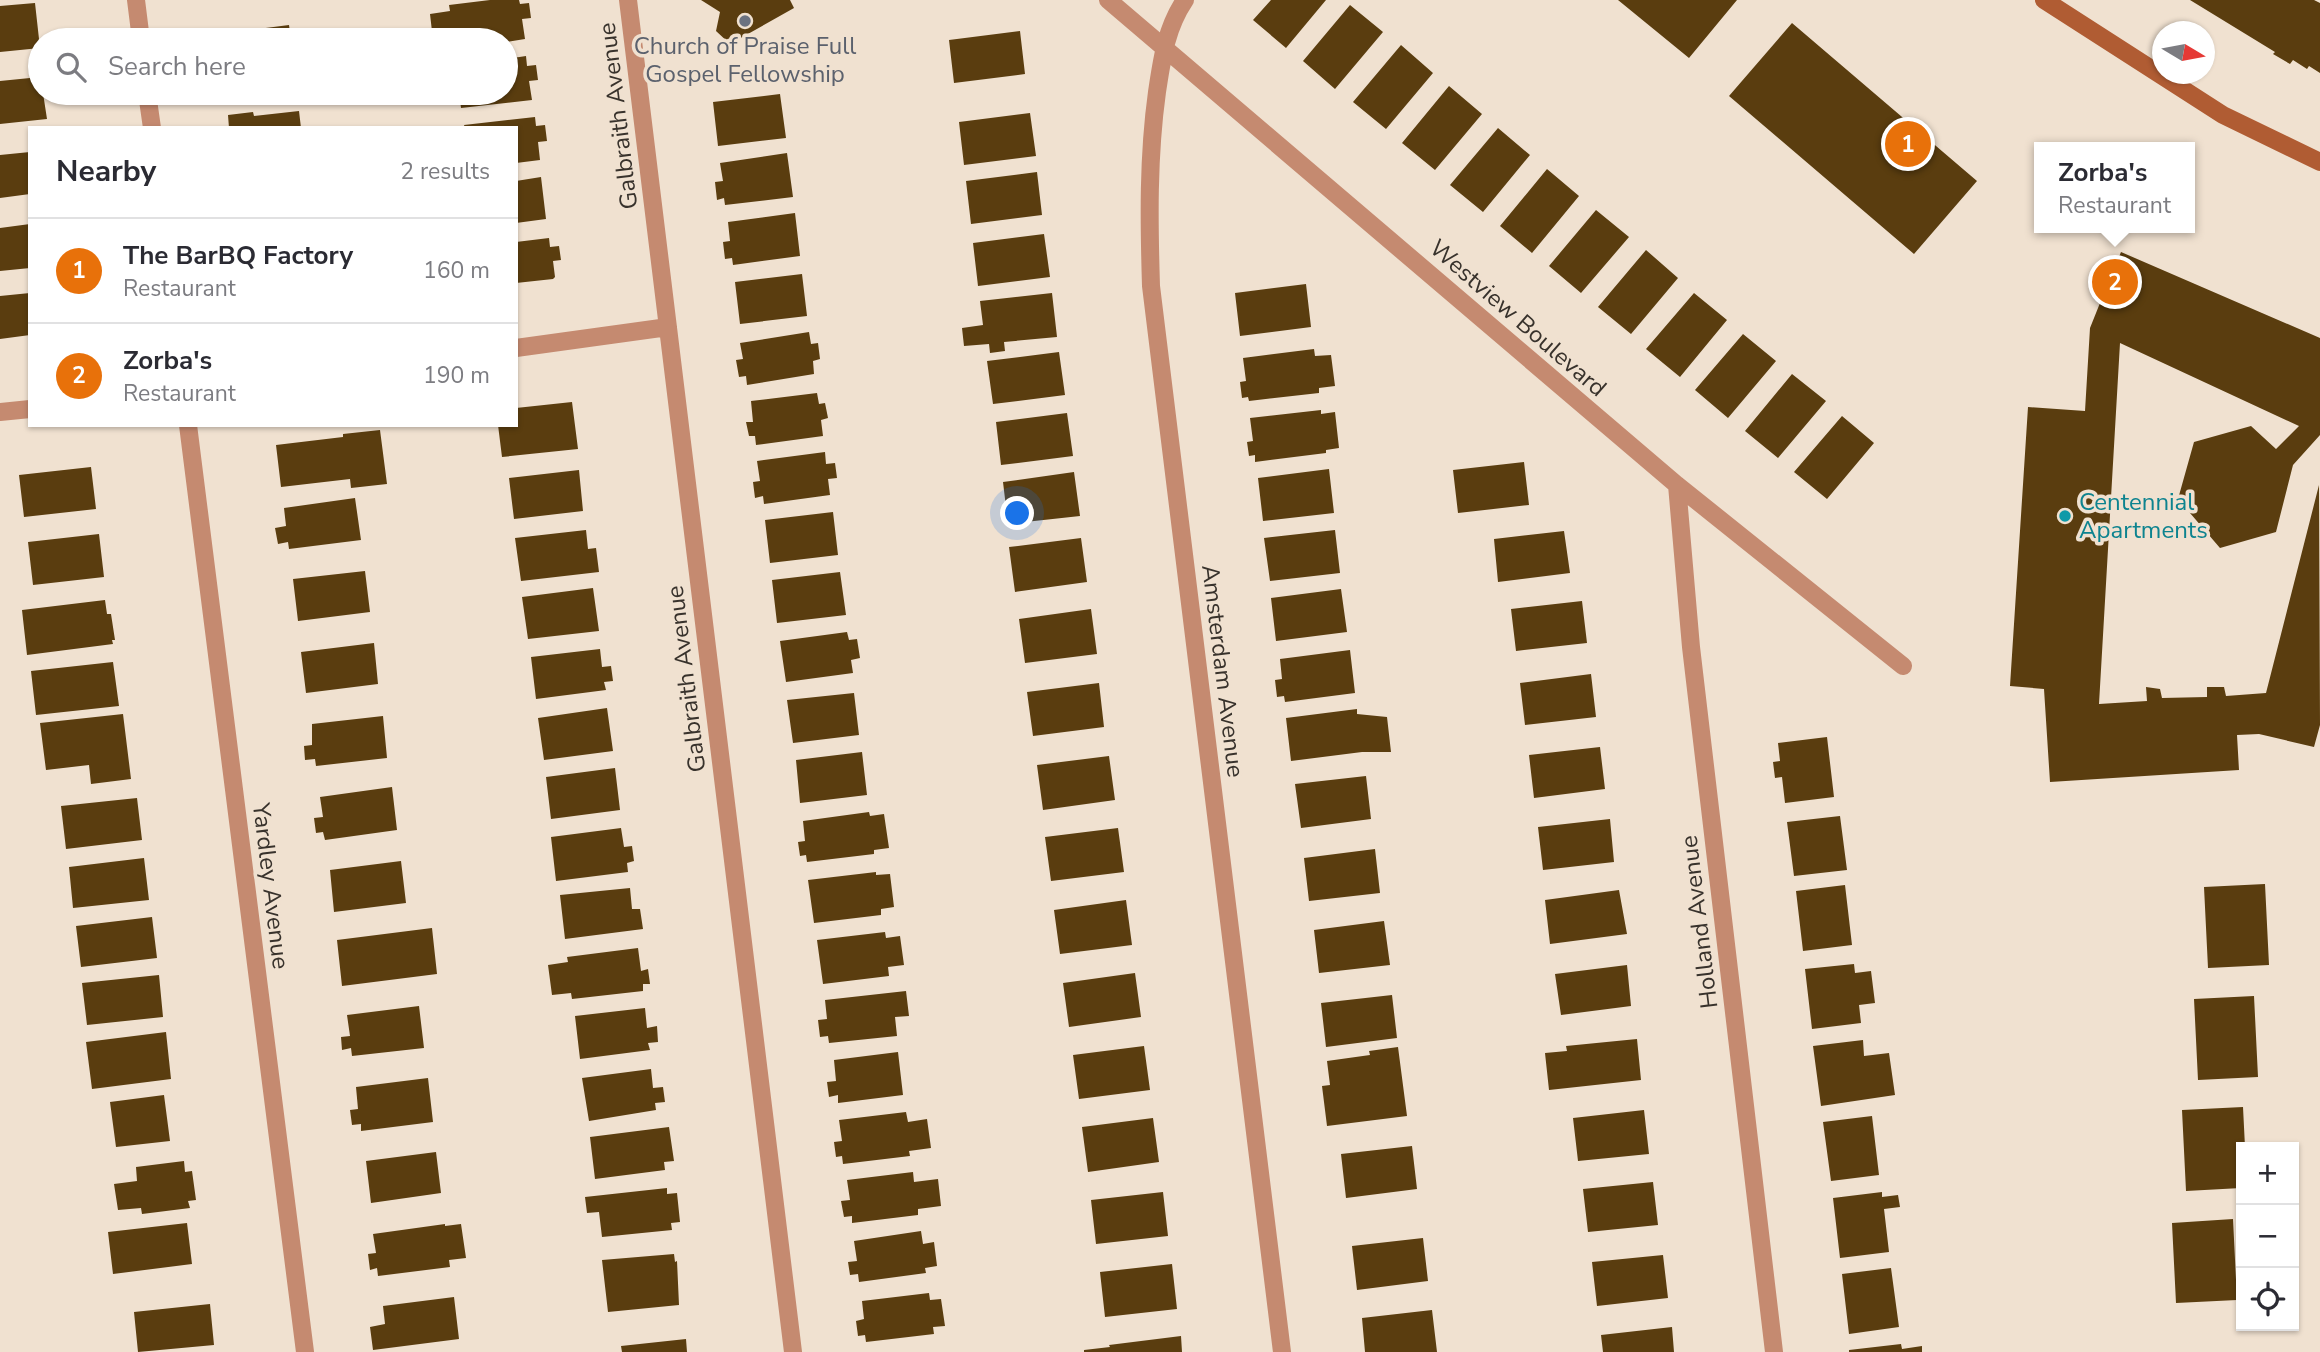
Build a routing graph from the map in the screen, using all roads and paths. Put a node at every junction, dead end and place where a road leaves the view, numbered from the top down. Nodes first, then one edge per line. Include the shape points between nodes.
1 (136, 0) edge
2 (628, 0) edge
3 (1108, 0) edge
4 (1185, 0) edge
5 (2044, 0) edge
6 (140, 28) edge
7 (1164, 46) junction
8 (149, 105) edge
9 (152, 126) edge
10 (2320, 162) edge
11 (668, 327) junction
12 (518, 348) edge
13 (28, 409) edge
14 (0, 412) edge
15 (188, 427) edge
16 (1677, 485) junction
17 (1903, 666) dead end
18 (304, 1352) edge
19 (793, 1352) edge
20 (1282, 1352) edge
21 (1774, 1352) edge

1 - 6 street
2 - 11 street, Galbraith Avenue
3 - 7 street, Westview Boulevard
4 - 7 street, Amsterdam Avenue
5 - 10 main road via 2223,115
7 - 16 street, Westview Boulevard
7 - 20 street, Amsterdam Avenue via 1148,197 1151,286
8 - 9 street
11 - 12 street
11 - 19 street, Galbraith Avenue
13 - 14 street
15 - 18 street, Yardley Avenue
16 - 17 street, Westview Boulevard
16 - 21 street, Holland Avenue via 1691,647

